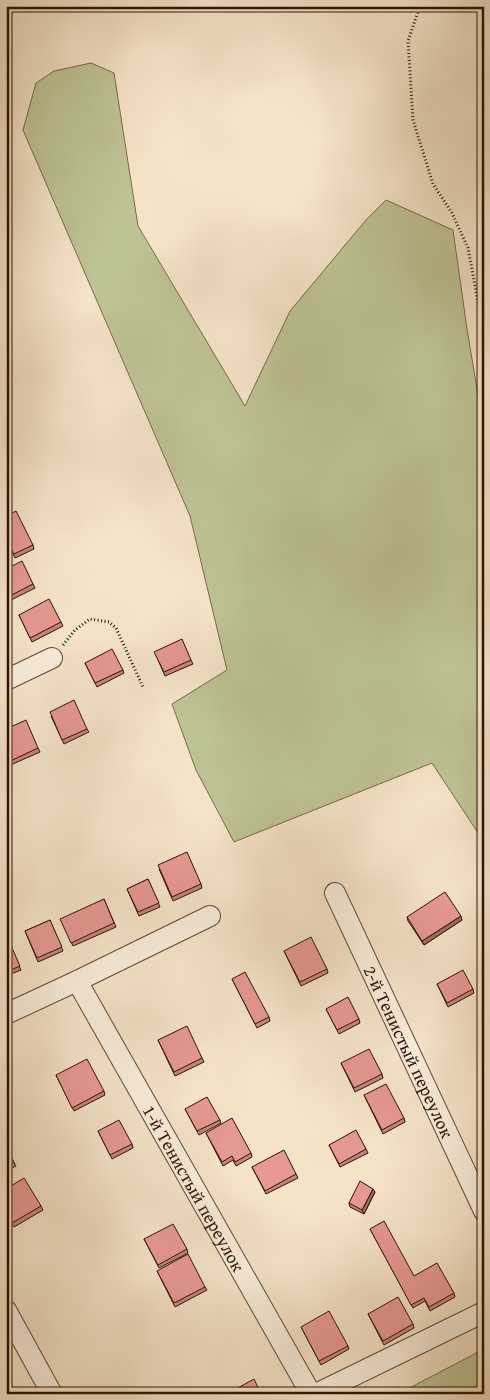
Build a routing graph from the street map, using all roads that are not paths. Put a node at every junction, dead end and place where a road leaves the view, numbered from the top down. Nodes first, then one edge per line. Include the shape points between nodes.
1 (52, 658) road end
2 (6, 680) edge
3 (335, 893) dead end
4 (210, 916) dead end
5 (76, 981) junction
6 (6, 1014) edge
7 (484, 1211) edge
8 (6, 1310) edge
9 (484, 1312) edge
10 (52, 1394) edge
11 (311, 1394) edge
12 (316, 1394) edge

1 - 2 street
3 - 7 street, 2-й Тенистый переулок
4 - 5 street
5 - 6 street
5 - 11 street, 1-й Тенистый переулок
8 - 10 street
9 - 12 street

